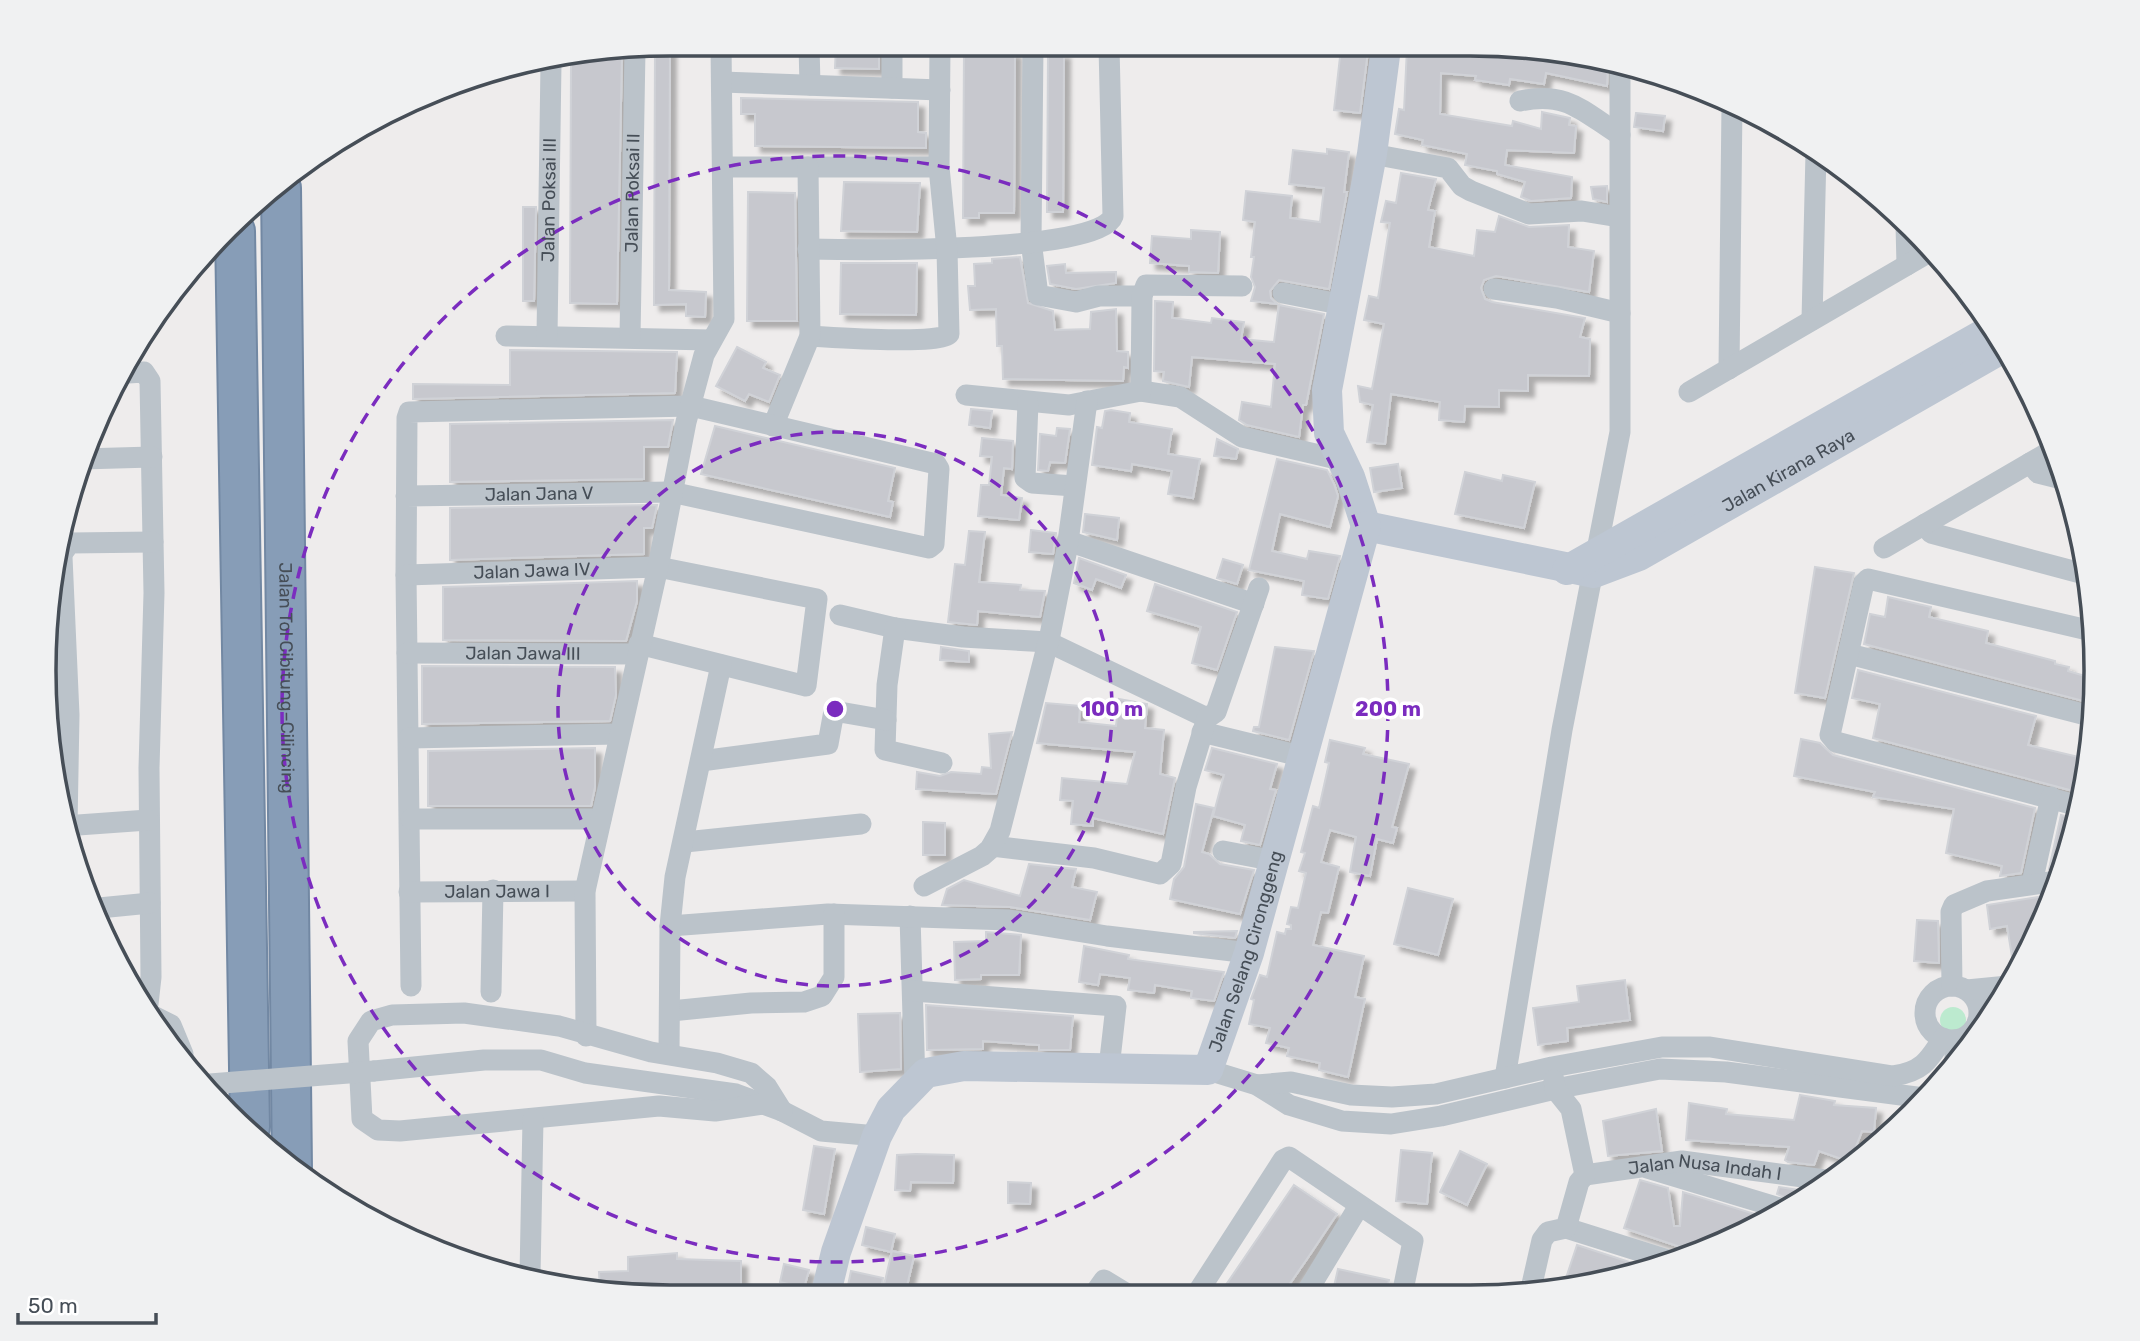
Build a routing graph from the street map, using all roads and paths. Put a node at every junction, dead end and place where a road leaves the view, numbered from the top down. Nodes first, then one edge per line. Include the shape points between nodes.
1 (721, 56) edge
2 (809, 56) edge
3 (892, 56) edge
4 (940, 56) edge
5 (1033, 56) edge
6 (1109, 56) edge
7 (1385, 56) edge
8 (635, 57) edge
9 (551, 68) edge
10 (1620, 75) edge
11 (722, 82) junction
12 (810, 85) junction
13 (892, 88) junction
14 (940, 90) junction
15 (1520, 101) dead end
16 (1732, 115) edge
17 (1620, 135) junction
18 (1372, 154) junction
19 (1816, 163) edge
20 (725, 167) junction
21 (808, 167) junction
22 (939, 167) junction
23 (281, 195) edge
24 (1619, 217) junction
25 (235, 237) edge
26 (1906, 238) edge
27 (1031, 241) junction
28 (807, 250) junction
29 (947, 250) junction
30 (1923, 256) edge
31 (1907, 265) junction
32 (1242, 286) dead end
33 (1494, 289) dead end
34 (1283, 293) dead end
35 (1142, 296) junction
36 (1345, 305) junction
37 (1620, 313) junction
38 (1812, 320) junction
39 (1983, 334) edge
40 (506, 336) dead end
41 (547, 336) junction
42 (630, 337) junction
43 (810, 337) junction
44 (711, 340) junction
45 (1995, 353) edge
46 (1729, 369) junction
47 (133, 373) edge
48 (1141, 391) junction
49 (1689, 392) dead end
50 (966, 395) dead end
51 (1087, 401) junction
52 (1028, 403) junction
53 (691, 406) junction
54 (773, 426) junction
55 (2044, 455) edge
56 (152, 457) junction
57 (94, 459) edge
58 (1340, 460) junction
59 (2030, 463) junction
60 (2052, 477) edge
61 (1074, 486) junction
62 (671, 492) junction
63 (406, 496) junction
64 (1925, 524) junction
65 (1366, 526) junction
66 (1068, 541) junction
67 (70, 542) edge
68 (153, 542) junction
69 (1884, 548) dead end
70 (1586, 565) junction
71 (658, 567) junction
72 (2076, 572) edge
73 (406, 575) junction
74 (61, 588) edge
75 (840, 615) dead end
76 (895, 628) junction
77 (2083, 629) edge
78 (1048, 642) junction
79 (638, 649) junction
80 (407, 653) junction
81 (1849, 654) junction
82 (721, 665) junction
83 (2083, 714) edge
84 (59, 715) edge
85 (886, 720) junction
86 (1204, 725) junction
87 (619, 734) junction
88 (409, 738) junction
89 (61, 753) edge
90 (1304, 757) junction
91 (701, 761) junction
92 (942, 763) dead end
93 (2051, 797) junction
94 (2069, 803) edge
95 (411, 819) junction
96 (601, 819) junction
97 (148, 820) junction
98 (861, 824) dead end
99 (76, 825) edge
100 (685, 842) junction
101 (992, 846) junction
102 (1223, 852) dead end
103 (1275, 861) junction
104 (2046, 882) edge
105 (2032, 883) junction
106 (923, 886) dead end
107 (493, 890) junction
108 (585, 891) junction
109 (409, 892) junction
110 (150, 903) junction
111 (104, 908) edge
112 (834, 914) junction
113 (910, 916) junction
114 (670, 926) junction
115 (1249, 953) junction
116 (141, 978) edge
117 (411, 986) dead end
118 (1997, 986) edge
119 (1960, 988) junction
120 (913, 991) junction
121 (491, 992) dead end
122 (671, 1011) junction
123 (1980, 1013) edge
124 (1963, 1035) edge
125 (586, 1036) junction
126 (669, 1054) junction
127 (1552, 1067) junction
128 (1109, 1068) junction
129 (1208, 1070) junction
130 (1505, 1077) junction
131 (915, 1083) junction
132 (215, 1084) edge
133 (1257, 1085) junction
134 (1555, 1089) junction
135 (1436, 1094) junction
136 (1913, 1096) edge
137 (773, 1107) junction
138 (1436, 1117) junction
139 (250, 1118) edge
140 (533, 1119) junction
141 (877, 1136) junction
142 (292, 1155) edge
143 (1647, 1168) junction
144 (1585, 1175) junction
145 (1814, 1179) edge
146 (1359, 1206) junction
147 (1772, 1206) edge
148 (1566, 1228) junction
149 (1655, 1256) edge
150 (530, 1268) edge
151 (1533, 1282) edge
152 (828, 1285) edge
153 (1202, 1285) edge
154 (1313, 1285) edge
155 (1404, 1285) edge

1 - 11 street
2 - 12 street
3 - 13 street
4 - 14 street
5 - 27 street
6 - 27 street via 1112,219 1096,232
7 - 18 street
8 - 42 street, Jalan Poksai II
9 - 41 street, Jalan Poksai III
10 - 17 street
11 - 12 street
11 - 20 street
12 - 13 street
13 - 14 street
14 - 22 street
15 - 17 street via 1539,97 1566,100
16 - 46 street
17 - 24 street
18 - 24 street via 1448,168 1462,186 1529,214 1582,211
18 - 36 street
19 - 38 street
20 - 21 street
20 - 44 street via 724,319
21 - 22 street
21 - 28 street
22 - 29 street
23 - 142 highway, Jalan Tol Cibitung–Cilincing
24 - 37 street
25 - 139 highway
26 - 31 street
27 - 29 street
27 - 35 street via 1038,295 1076,302 1099,296
28 - 29 street
28 - 43 street
29 - 43 street via 947,338
30 - 31 street
31 - 38 street
32 - 35 street via 1149,284
33 - 37 street
34 - 36 street
35 - 48 street
36 - 58 street via 1327,390 1329,433
37 - 70 street via 1620,432
38 - 46 street
39 - 70 street, Jalan Kirana Raya
40 - 41 street
41 - 42 street
42 - 44 street
43 - 54 street
44 - 53 street
45 - 70 street, Jalan Kirana Raya via 1639,556
46 - 49 street
47 - 56 street via 149,376
48 - 51 street
48 - 58 street via 1180,397 1242,438
50 - 52 street
51 - 52 street
51 - 61 street
52 - 61 street via 1025,478 1032,483
53 - 54 street
53 - 62 street
53 - 63 street via 413,410 407,418
54 - 62 street, Jalan Jana V via 936,464 932,547
55 - 59 street
56 - 57 street
56 - 68 street
58 - 65 street
59 - 60 street via 2038,473
59 - 64 street
61 - 66 street
62 - 63 street, Jalan Jana V
62 - 71 street
63 - 73 street
64 - 69 street
64 - 72 street via 1931,533
65 - 70 street
65 - 90 street, Jalan Selang Cironggeng
66 - 78 street
66 - 86 street via 1257,596 1216,712
67 - 68 street
68 - 97 street
70 - 130 street
71 - 73 street, Jalan Jawa IV
71 - 79 street
71 - 82 street, Jalan Jawa IV via 817,599 806,686
73 - 80 street
74 - 84 street
75 - 76 street
76 - 78 street
76 - 85 street
77 - 81 street via 1868,579
78 - 86 street
78 - 101 street via 1007,807
79 - 80 street, Jalan Jawa III
79 - 82 street, Jalan Jawa III
79 - 87 street
80 - 88 street
81 - 83 street
81 - 93 street via 1830,735 1833,740
82 - 91 street
84 - 89 street
85 - 91 street via 834,711 828,744
85 - 92 street via 885,750
86 - 90 street
86 - 101 street via 1171,864 1160,874 1094,858
87 - 88 street
87 - 96 street
88 - 95 street
90 - 103 street, Jalan Selang Cironggeng
91 - 100 street
93 - 94 street
93 - 105 street
95 - 96 street
95 - 109 street
96 - 108 street
97 - 99 street
97 - 110 street
98 - 100 street
100 - 114 street via 675,877
101 - 106 street via 982,856
102 - 103 street
103 - 115 street, Jalan Selang Cironggeng
104 - 105 street
105 - 119 street via 1973,894 1954,905
107 - 108 street, Jalan Jawa I
107 - 109 street, Jalan Jawa I
107 - 121 street
108 - 125 street
109 - 117 street
110 - 111 street
110 - 116 street
112 - 113 street
112 - 114 street
112 - 122 street via 834,977 822,996 804,1002
113 - 115 street via 1009,920
113 - 120 street
114 - 122 street
115 - 129 street, Jalan Selang Cironggeng
118 - 119 street
119 - 123 street via 1974,996
119 - 124 street via 1932,994 1925,1008 1926,1023
120 - 128 street via 1116,1006
120 - 131 street
122 - 126 street
124 - 127 street via 1914,1073 1893,1076 1682,1046
125 - 126 street
125 - 140 street via 559,1026 464,1013 416,1014 372,1021 358,1041 362,1119 378,1130
126 - 137 street via 751,1073 767,1087
127 - 130 street
127 - 134 street
128 - 129 street, Jalan Selang Cironggeng
128 - 131 street, Jalan Selang Cironggeng via 964,1066 926,1073
129 - 133 street
130 - 135 street
131 - 141 street, Jalan Selang Cironggeng via 891,1109
132 - 137 street, bridge via 484,1060 541,1060 584,1073 736,1094
133 - 135 street via 1291,1082 1350,1095
133 - 138 street via 1289,1105 1342,1121 1391,1124
134 - 136 street via 1660,1069 1690,1068
134 - 138 street
134 - 144 street via 1571,1109
135 - 138 street
137 - 140 street via 715,1111 659,1106
137 - 141 street via 821,1131
140 - 150 street
141 - 152 street, Jalan Selang Cironggeng
143 - 144 street, Jalan Nusa Indah I
143 - 145 street, Jalan Nusa Indah I via 1682,1161
143 - 147 street
144 - 148 street via 1578,1182
146 - 153 street via 1285,1158
146 - 154 street
146 - 155 street via 1413,1241
148 - 149 street
148 - 151 street via 1548,1232 1542,1240

